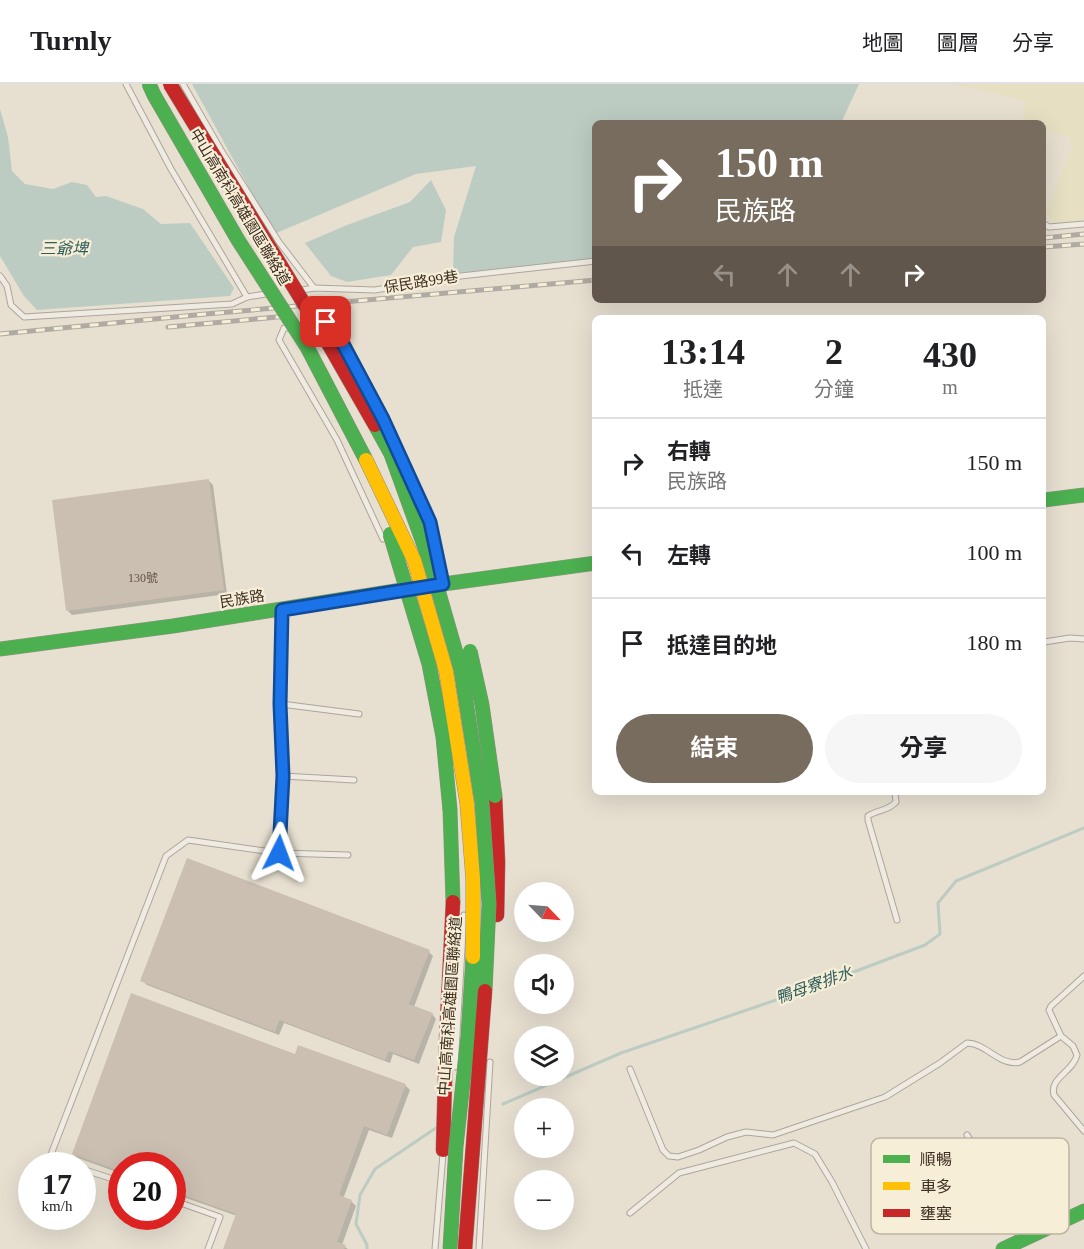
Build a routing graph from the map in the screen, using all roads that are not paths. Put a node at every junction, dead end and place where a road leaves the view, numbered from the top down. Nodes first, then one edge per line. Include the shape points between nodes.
1 (126, 84) edge
2 (149, 84) edge
3 (170, 84) edge
4 (183, 84) edge
5 (1084, 224) edge
6 (1046, 225) edge
7 (592, 261) edge
8 (0, 276) edge
9 (314, 288) junction
10 (292, 291) dead end
11 (281, 292) dead end
12 (247, 297) junction
13 (392, 440) dead end
14 (391, 454) junction
15 (368, 462) junction
16 (406, 470) dead end
17 (1084, 495) edge
18 (1046, 500) edge
19 (439, 563) dead end
20 (592, 563) edge
21 (442, 579) junction
22 (415, 593) junction
23 (282, 610) junction
24 (1084, 639) edge
25 (1046, 642) edge
26 (0, 649) edge
27 (438, 675) dead end
28 (280, 704) junction
29 (359, 714) dead end
30 (452, 755) dead end
31 (283, 776) junction
32 (354, 780) dead end
33 (895, 795) edge
34 (279, 853) junction
35 (348, 855) dead end
36 (464, 908) dead end
37 (897, 920) dead end
38 (1084, 976) edge
39 (490, 1006) dead end
40 (492, 1028) dead end
41 (1061, 1036) junction
42 (490, 1052) dead end
43 (630, 1069) dead end
44 (455, 1070) dead end
45 (451, 1093) dead end
46 (1084, 1131) edge
47 (443, 1150) junction
48 (52, 1152) edge
49 (186, 1205) edge
50 (1084, 1210) edge
51 (630, 1213) dead end
52 (1069, 1217) edge
53 (1018, 1234) edge
54 (1033, 1234) edge
55 (1020, 1240) junction
56 (208, 1249) edge
57 (435, 1249) edge
58 (450, 1249) edge
59 (465, 1249) edge
60 (479, 1249) edge
61 (866, 1249) edge
62 (998, 1249) edge
63 (1003, 1249) edge

1 - 12 lane via 171,170
2 - 15 main road, 中山高南科高雄園區聯絡道, bridge via 238,240 307,347
3 - 14 main road, 中山高南科高雄園區聯絡道, bridge
4 - 9 lane via 279,242
5 - 6 lane
7 - 9 lane, 保民路99巷 via 375,290
8 - 12 lane via 11,305 24,317 232,304
9 - 10 lane, 保民路99巷
11 - 12 lane
13 - 22 lane via 335,329 326,322 284,328 279,340 337,440 381,535
14 - 40 main road, bridge via 439,551 473,664 486,730 498,862
14 - 59 main road, 中山高南科高雄園區聯絡道, bridge via 461,670 482,803 489,904
15 - 47 main road, bridge via 429,664 443,737 453,909
15 - 58 main road, 中山高南科高雄園區聯絡道, bridge via 414,560 446,671 467,803 474,945
16 - 19 lane via 430,522
17 - 18 main road
20 - 21 main road, 民族路
21 - 22 main road, 民族路
21 - 39 lane via 470,689 485,788
22 - 23 main road, 民族路
23 - 26 main road, 民族路
23 - 28 lane
24 - 25 lane
27 - 30 lane
28 - 29 lane
28 - 31 lane
31 - 32 lane
31 - 34 lane
33 - 37 lane via 896,802 891,807 872,813 868,820
34 - 35 lane
34 - 48 lane via 188,840 166,856
36 - 44 lane
38 - 41 lane via 1049,1010
41 - 43 lane via 1014,1064 977,1044 967,1043 885,1096 773,1135 746,1132 678,1157 663,1150
41 - 46 lane via 1077,1055 1073,1065 1054,1084 1054,1095
42 - 60 lane
45 - 47 lane
47 - 57 lane
49 - 56 lane via 220,1217
50 - 52 main road
51 - 61 lane via 680,1173 794,1143 815,1154
53 - 55 lane
54 - 55 main road
55 - 62 main road
55 - 63 main road

